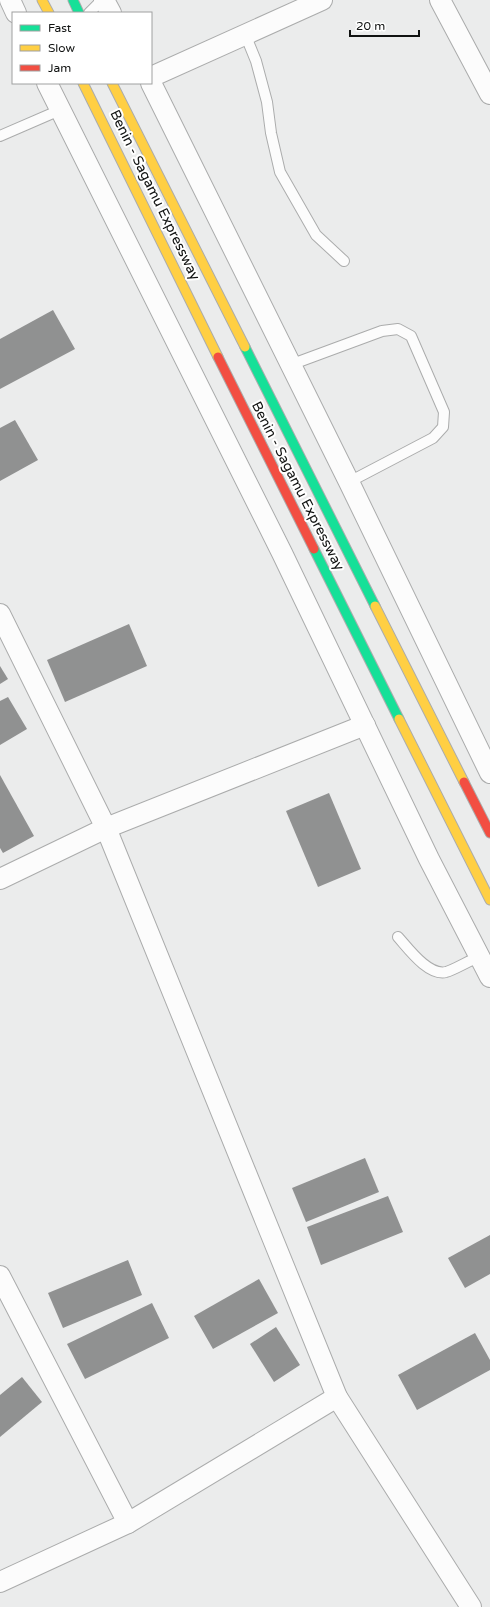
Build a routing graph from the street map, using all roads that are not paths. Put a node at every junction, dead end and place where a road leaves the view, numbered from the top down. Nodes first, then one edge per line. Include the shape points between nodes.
1 (10, 0) edge
2 (42, 0) edge
3 (73, 0) edge
4 (103, 0) edge
5 (322, 0) edge
6 (440, 0) edge
7 (16, 12) edge
8 (48, 12) edge
9 (79, 12) edge
10 (90, 12) edge
11 (110, 12) edge
12 (245, 34) junction
13 (152, 77) edge
14 (47, 84) edge
15 (83, 84) edge
16 (113, 84) edge
17 (151, 84) edge
18 (490, 94) edge
19 (60, 110) junction
20 (0, 136) edge
21 (344, 261) dead end
22 (290, 364) junction
23 (349, 482) junction
24 (0, 614) edge
25 (365, 725) junction
26 (490, 773) edge
27 (106, 828) junction
28 (490, 831) edge
29 (0, 879) edge
30 (490, 900) edge
31 (398, 937) dead end
32 (479, 957) junction
33 (490, 977) edge
34 (0, 1276) edge
35 (337, 1397) junction
36 (128, 1523) junction
37 (0, 1582) edge
38 (471, 1607) edge

1 - 7 street
2 - 8 highway
3 - 9 highway
4 - 10 lane
4 - 11 street
5 - 12 street
6 - 18 street
12 - 13 street
12 - 21 lane via 256,61 267,102 280,172 316,235
14 - 19 street
15 - 30 highway, Benin - Sagamu Expressway
16 - 28 highway
17 - 22 street
19 - 20 lane
19 - 25 street via 282,553
22 - 23 street
22 - 23 lane via 382,331 398,329 411,336 444,412 443,428 434,438
23 - 26 street
24 - 27 street
25 - 27 street
25 - 32 street
27 - 29 street
27 - 35 street
31 - 32 lane via 422,964 439,973
32 - 33 street
34 - 36 street
35 - 36 street
35 - 38 street
36 - 37 street

